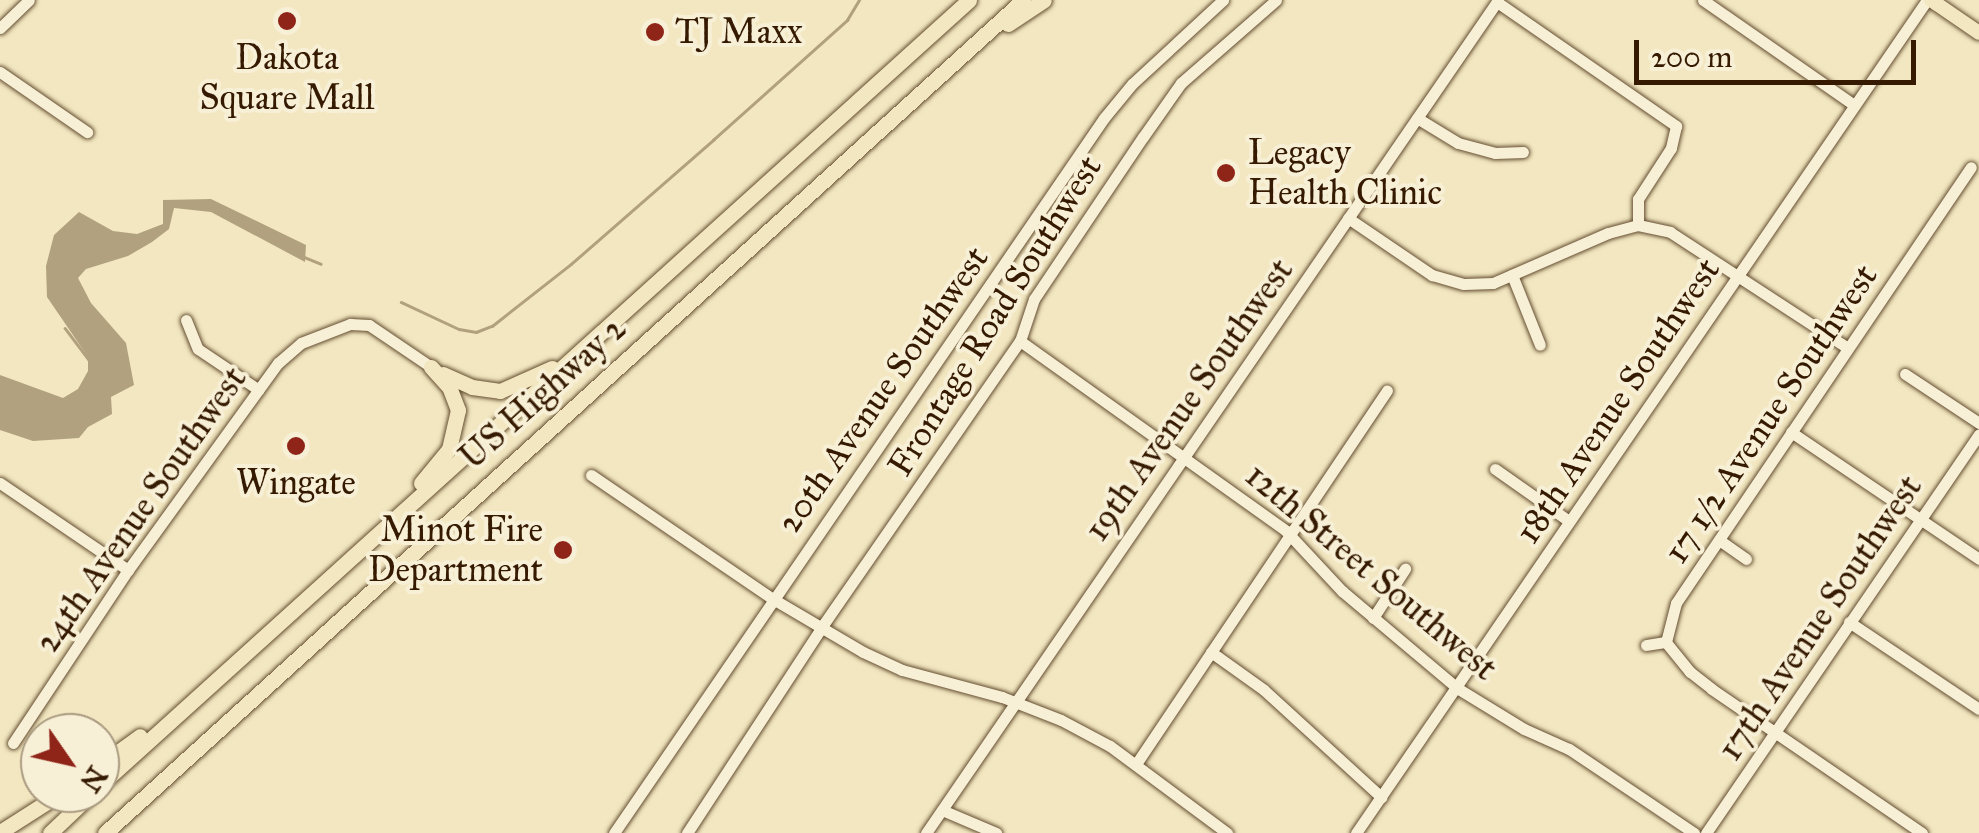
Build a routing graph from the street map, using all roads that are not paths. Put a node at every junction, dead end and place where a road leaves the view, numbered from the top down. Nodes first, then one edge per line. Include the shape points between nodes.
1 (29, 0) edge
2 (969, 0) edge
3 (1023, 0) edge
4 (1044, 0) edge
5 (1223, 0) edge
6 (1276, 0) edge
7 (1703, 0) edge
8 (1929, 0) edge
9 (1498, 1) edge
10 (0, 28) edge
11 (1979, 33) edge
12 (0, 72) edge
13 (932, 80) junction
14 (1854, 105) junction
15 (1418, 118) junction
16 (87, 132) dead end
17 (1522, 152) dead end
18 (1972, 167) dead end
19 (1348, 218) junction
20 (1638, 225) junction
21 (1738, 274) junction
22 (1512, 275) junction
23 (186, 320) dead end
24 (1020, 341) junction
25 (1540, 345) dead end
26 (1848, 348) junction
27 (581, 352) junction
28 (431, 367) junction
29 (1905, 374) dead end
30 (259, 390) junction
31 (1387, 391) dead end
32 (1979, 423) edge
33 (1791, 432) junction
34 (1979, 434) edge
35 (1183, 455) junction
36 (1495, 469) dead end
37 (591, 475) dead end
38 (0, 483) edge
39 (1919, 520) junction
40 (1570, 521) junction
41 (377, 533) junction
42 (1290, 535) junction
43 (1719, 540) junction
44 (1746, 559) dead end
45 (1979, 559) edge
46 (1405, 569) dead end
47 (128, 570) junction
48 (773, 598) junction
49 (1373, 618) junction
50 (1849, 622) junction
51 (823, 625) junction
52 (1666, 642) junction
53 (1646, 645) dead end
54 (1211, 652) junction
55 (208, 687) junction
56 (1456, 688) junction
57 (1015, 702) junction
58 (1979, 709) edge
59 (1776, 732) junction
60 (13, 743) dead end
61 (120, 751) edge
62 (1136, 764) junction
63 (120, 767) edge
64 (1381, 796) junction
65 (942, 810) junction
66 (30, 813) edge
67 (71, 813) edge
68 (0, 832) edge
69 (50, 833) edge
70 (107, 833) edge
71 (614, 833) edge
72 (687, 833) edge
73 (926, 833) edge
74 (996, 833) edge
75 (1227, 833) edge
76 (1356, 833) edge
77 (1694, 833) edge
78 (1706, 833) edge
79 (1922, 833) edge

1 - 10 street
2 - 27 highway, US Highway 2
3 - 13 highway, US Highway 2
4 - 13 highway
5 - 48 street, 20th Avenue Southwest via 1104,118
6 - 24 street, Frontage Road Southwest via 1182,83 1034,299
7 - 14 street
8 - 11 main road
8 - 14 street, 18th Avenue Southwest
9 - 15 street, 19th Avenue Southwest
9 - 20 street via 1676,126 1672,148 1638,199
12 - 16 street
13 - 70 highway, US Highway 2
14 - 21 street, 18th Avenue Southwest
15 - 17 street via 1458,144
15 - 19 street, 19th Avenue Southwest
18 - 26 street, 17 1/2 Avenue Southwest
19 - 22 street via 1432,275 1464,284
19 - 35 street, 19th Avenue Southwest
20 - 21 street via 1670,232
20 - 22 street
21 - 26 street
21 - 40 street, 18th Avenue Southwest
22 - 25 street
23 - 30 street via 198,349
24 - 35 street, 12th Street Southwest
24 - 51 street, Frontage Road Southwest
26 - 33 street, 17 1/2 Avenue Southwest
27 - 28 highway via 500,390 472,387
27 - 41 highway, US Highway 2
28 - 30 street, 24th Avenue Southwest via 369,325 301,343
28 - 41 highway via 458,410 456,434
29 - 32 street
30 - 47 street, 24th Avenue Southwest
31 - 42 street
33 - 39 street
33 - 43 street, 17 1/2 Avenue Southwest
34 - 39 street, 17th Avenue Southwest
35 - 42 street, 12th Street Southwest
35 - 57 street, 19th Avenue Southwest
36 - 40 street
37 - 48 street
38 - 47 street
39 - 45 street
39 - 50 street, 17th Avenue Southwest
40 - 56 street, 18th Avenue Southwest
41 - 55 highway, US Highway 2
42 - 49 street, 12th Street Southwest
42 - 54 street
43 - 44 street
43 - 52 street, 17 1/2 Avenue Southwest via 1676,603
46 - 49 street
47 - 60 street, 24th Avenue Southwest
48 - 51 street
48 - 71 street, 20th Avenue Southwest
49 - 56 street, 12th Street Southwest
50 - 58 street
50 - 59 street, 17th Avenue Southwest
51 - 57 street via 902,670
51 - 72 street, Frontage Road Southwest
52 - 53 street
52 - 59 street via 1690,672
54 - 62 street
54 - 64 street via 1264,690
55 - 61 highway
55 - 63 highway, US Highway 2
56 - 64 street, 18th Avenue Southwest
56 - 77 street, 12th Street Southwest via 1569,749
57 - 62 street
57 - 65 street, 19th Avenue Southwest
59 - 78 street, 17th Avenue Southwest
59 - 79 street
62 - 75 street
64 - 76 street, 18th Avenue Southwest
65 - 73 street, 19th Avenue Southwest
65 - 74 street
66 - 68 highway
67 - 69 highway

